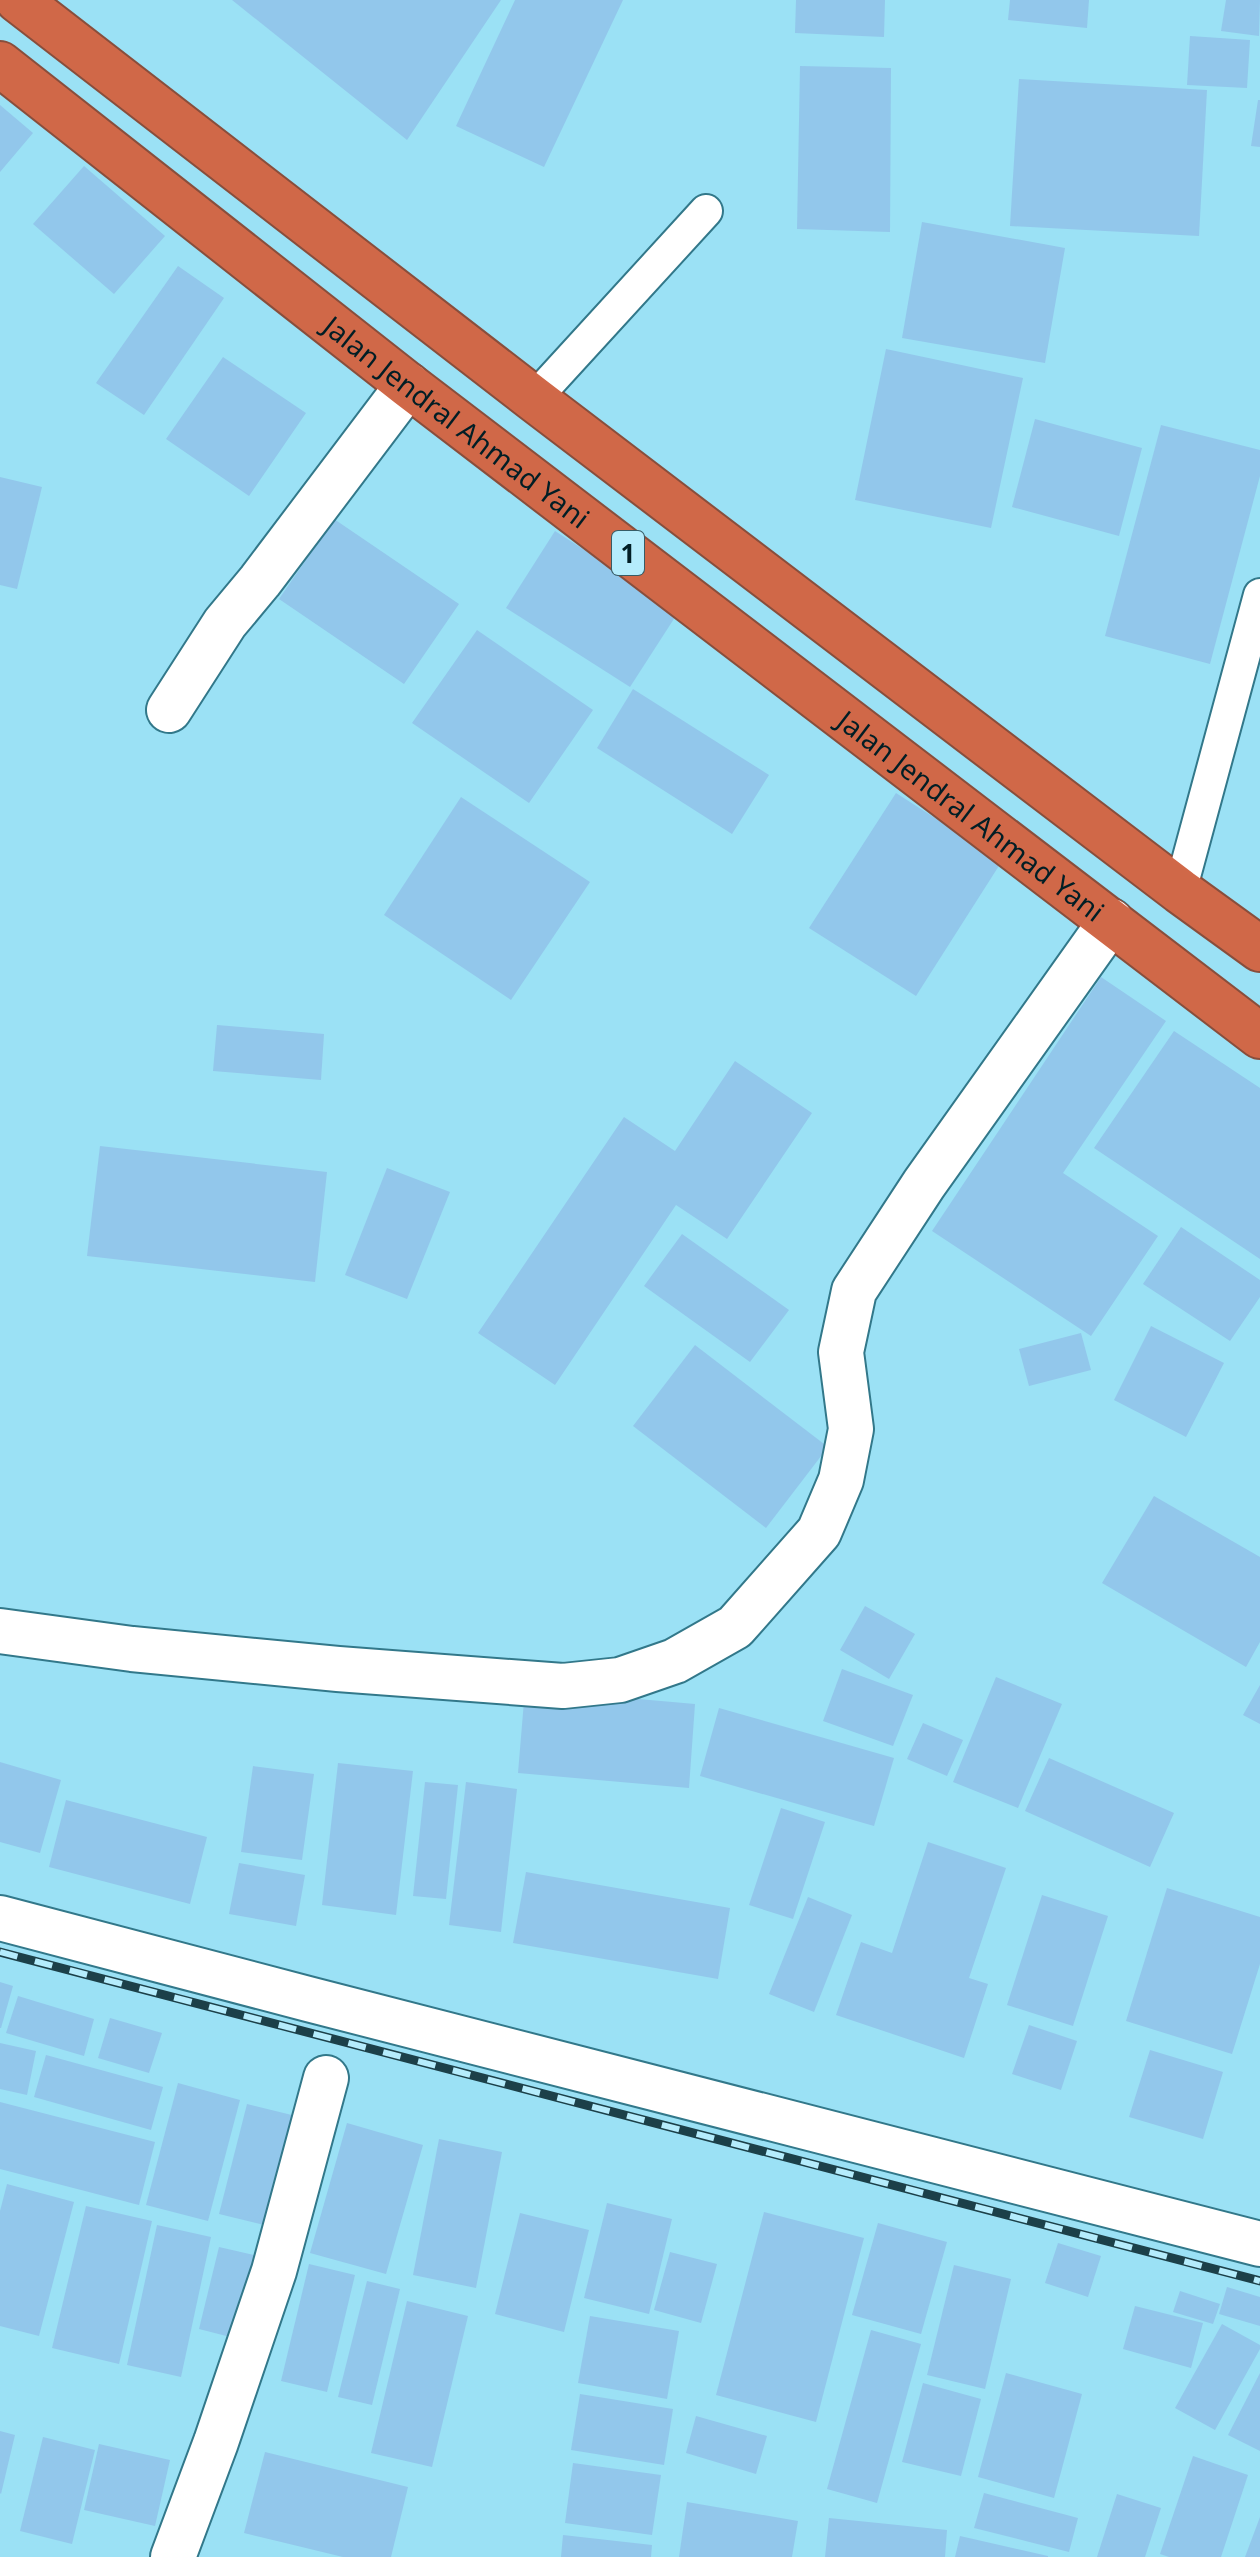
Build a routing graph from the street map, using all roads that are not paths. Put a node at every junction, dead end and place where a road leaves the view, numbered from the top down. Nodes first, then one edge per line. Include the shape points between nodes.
1 (18, 0) edge
2 (0, 64) edge
3 (706, 211) dead end
4 (408, 385) junction
5 (534, 399) junction
6 (1260, 595) edge
7 (169, 710) dead end
8 (1180, 891) junction
9 (1111, 921) junction
10 (1260, 949) edge
11 (1260, 1036) edge
12 (0, 1631) edge
13 (0, 1918) edge
14 (326, 2078) dead end
15 (1260, 2244) edge
16 (173, 2557) edge

1 - 5 highway, 1
2 - 4 highway, Jalan Jendral Ahmad Yani / 1
3 - 5 lane
4 - 7 street via 225,623
4 - 9 highway, Jalan Jendral Ahmad Yani / 1
5 - 8 highway, 1
6 - 8 lane
8 - 10 highway, 1
9 - 11 highway, Jalan Jendral Ahmad Yani / 1
9 - 12 street via 854,1291 841,1352 851,1429 841,1480 819,1532 735,1627 675,1661 620,1680 563,1686 148,1651
13 - 15 street
14 - 16 street via 274,2271

